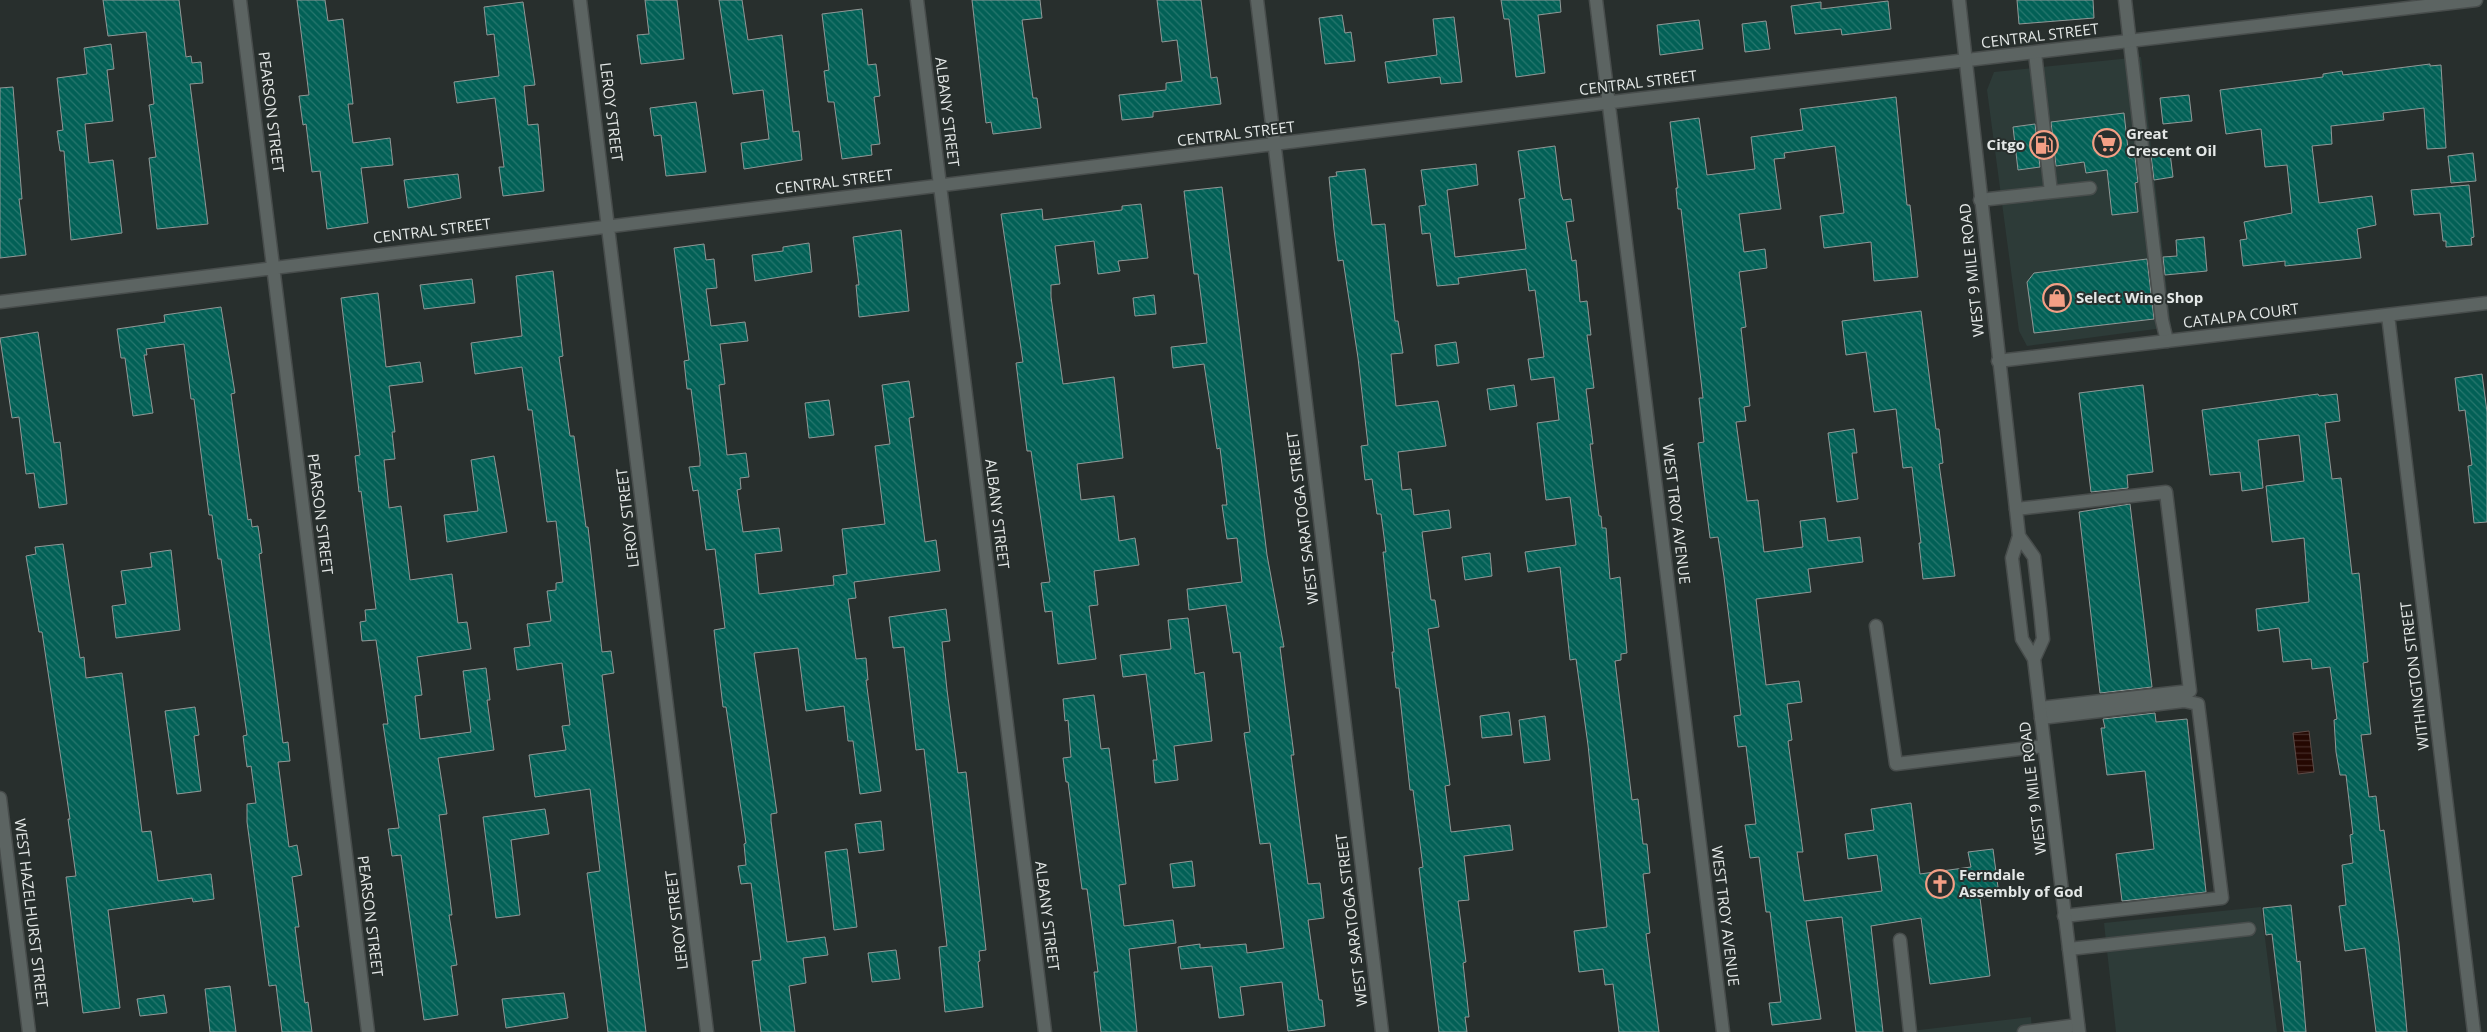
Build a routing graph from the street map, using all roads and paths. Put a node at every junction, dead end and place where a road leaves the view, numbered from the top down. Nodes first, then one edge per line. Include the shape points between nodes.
1 (240, 0) edge
2 (580, 0) edge
3 (917, 0) edge
4 (1257, 0) edge
5 (1596, 0) edge
6 (1959, 0) edge
7 (2125, 0) edge
8 (2476, 0) edge
9 (2128, 42) junction
10 (2036, 54) junction
11 (1965, 61) junction
12 (1609, 102) junction
13 (1275, 145) junction
14 (940, 186) junction
15 (2090, 188) dead end
16 (2051, 192) junction
17 (1980, 200) junction
18 (608, 225) junction
19 (274, 268) junction
20 (0, 302) edge
21 (2487, 304) edge
22 (2388, 315) junction
23 (2168, 342) junction
24 (1998, 361) junction
25 (2016, 509) junction
26 (2019, 536) junction
27 (1876, 626) dead end
28 (2034, 659) junction
29 (2040, 713) junction
30 (2044, 746) junction
31 (0, 798) edge
32 (2064, 916) junction
33 (2249, 929) dead end
34 (1900, 940) dead end
35 (2069, 949) junction
36 (2078, 1029) edge
37 (29, 1032) edge
38 (368, 1032) edge
39 (707, 1032) edge
40 (1045, 1032) edge
41 (1382, 1032) edge
42 (1723, 1032) edge
43 (1910, 1032) edge
44 (2024, 1032) edge
45 (2474, 1032) edge

1 - 19 street, PEARSON STREET
2 - 18 street, LEROY STREET
3 - 14 street, ALBANY STREET
4 - 13 street, WEST SARATOGA STREET
5 - 12 street, WEST TROY AVENUE
6 - 11 street, WEST 9 MILE ROAD
7 - 9 street
8 - 9 street, CENTRAL STREET
9 - 10 street, CENTRAL STREET
9 - 23 street via 2162,320
10 - 11 street, CENTRAL STREET
10 - 16 street
11 - 12 street, CENTRAL STREET
11 - 17 street, WEST 9 MILE ROAD
12 - 13 street, CENTRAL STREET
12 - 42 street, WEST TROY AVENUE
13 - 14 street, CENTRAL STREET
13 - 41 street, WEST SARATOGA STREET
14 - 18 street, CENTRAL STREET
14 - 40 street, ALBANY STREET
15 - 16 street
16 - 17 street
17 - 24 street, WEST 9 MILE ROAD
18 - 19 street, CENTRAL STREET
18 - 39 street, LEROY STREET
19 - 20 street, CENTRAL STREET
19 - 38 street, PEARSON STREET
21 - 22 street, CATALPA COURT
22 - 23 street, CATALPA COURT
22 - 45 street, WITHINGTON STREET
23 - 24 street, CATALPA COURT
24 - 25 street, WEST 9 MILE ROAD
25 - 26 street, WEST 9 MILE ROAD
25 - 29 street via 2166,492 2190,691
26 - 28 street, WEST 9 MILE ROAD via 2012,558 2017,600 2022,639
26 - 28 street, WEST 9 MILE ROAD via 2034,557 2043,639
27 - 30 street via 1896,764
28 - 29 street, WEST 9 MILE ROAD
29 - 30 street, WEST 9 MILE ROAD
29 - 32 street via 2184,701 2198,704 2221,889 2222,898
30 - 32 street, WEST 9 MILE ROAD
31 - 37 street, WEST HAZELHURST STREET
32 - 35 street, WEST 9 MILE ROAD
33 - 35 street
34 - 43 street
35 - 36 street, WEST 9 MILE ROAD
36 - 44 street

